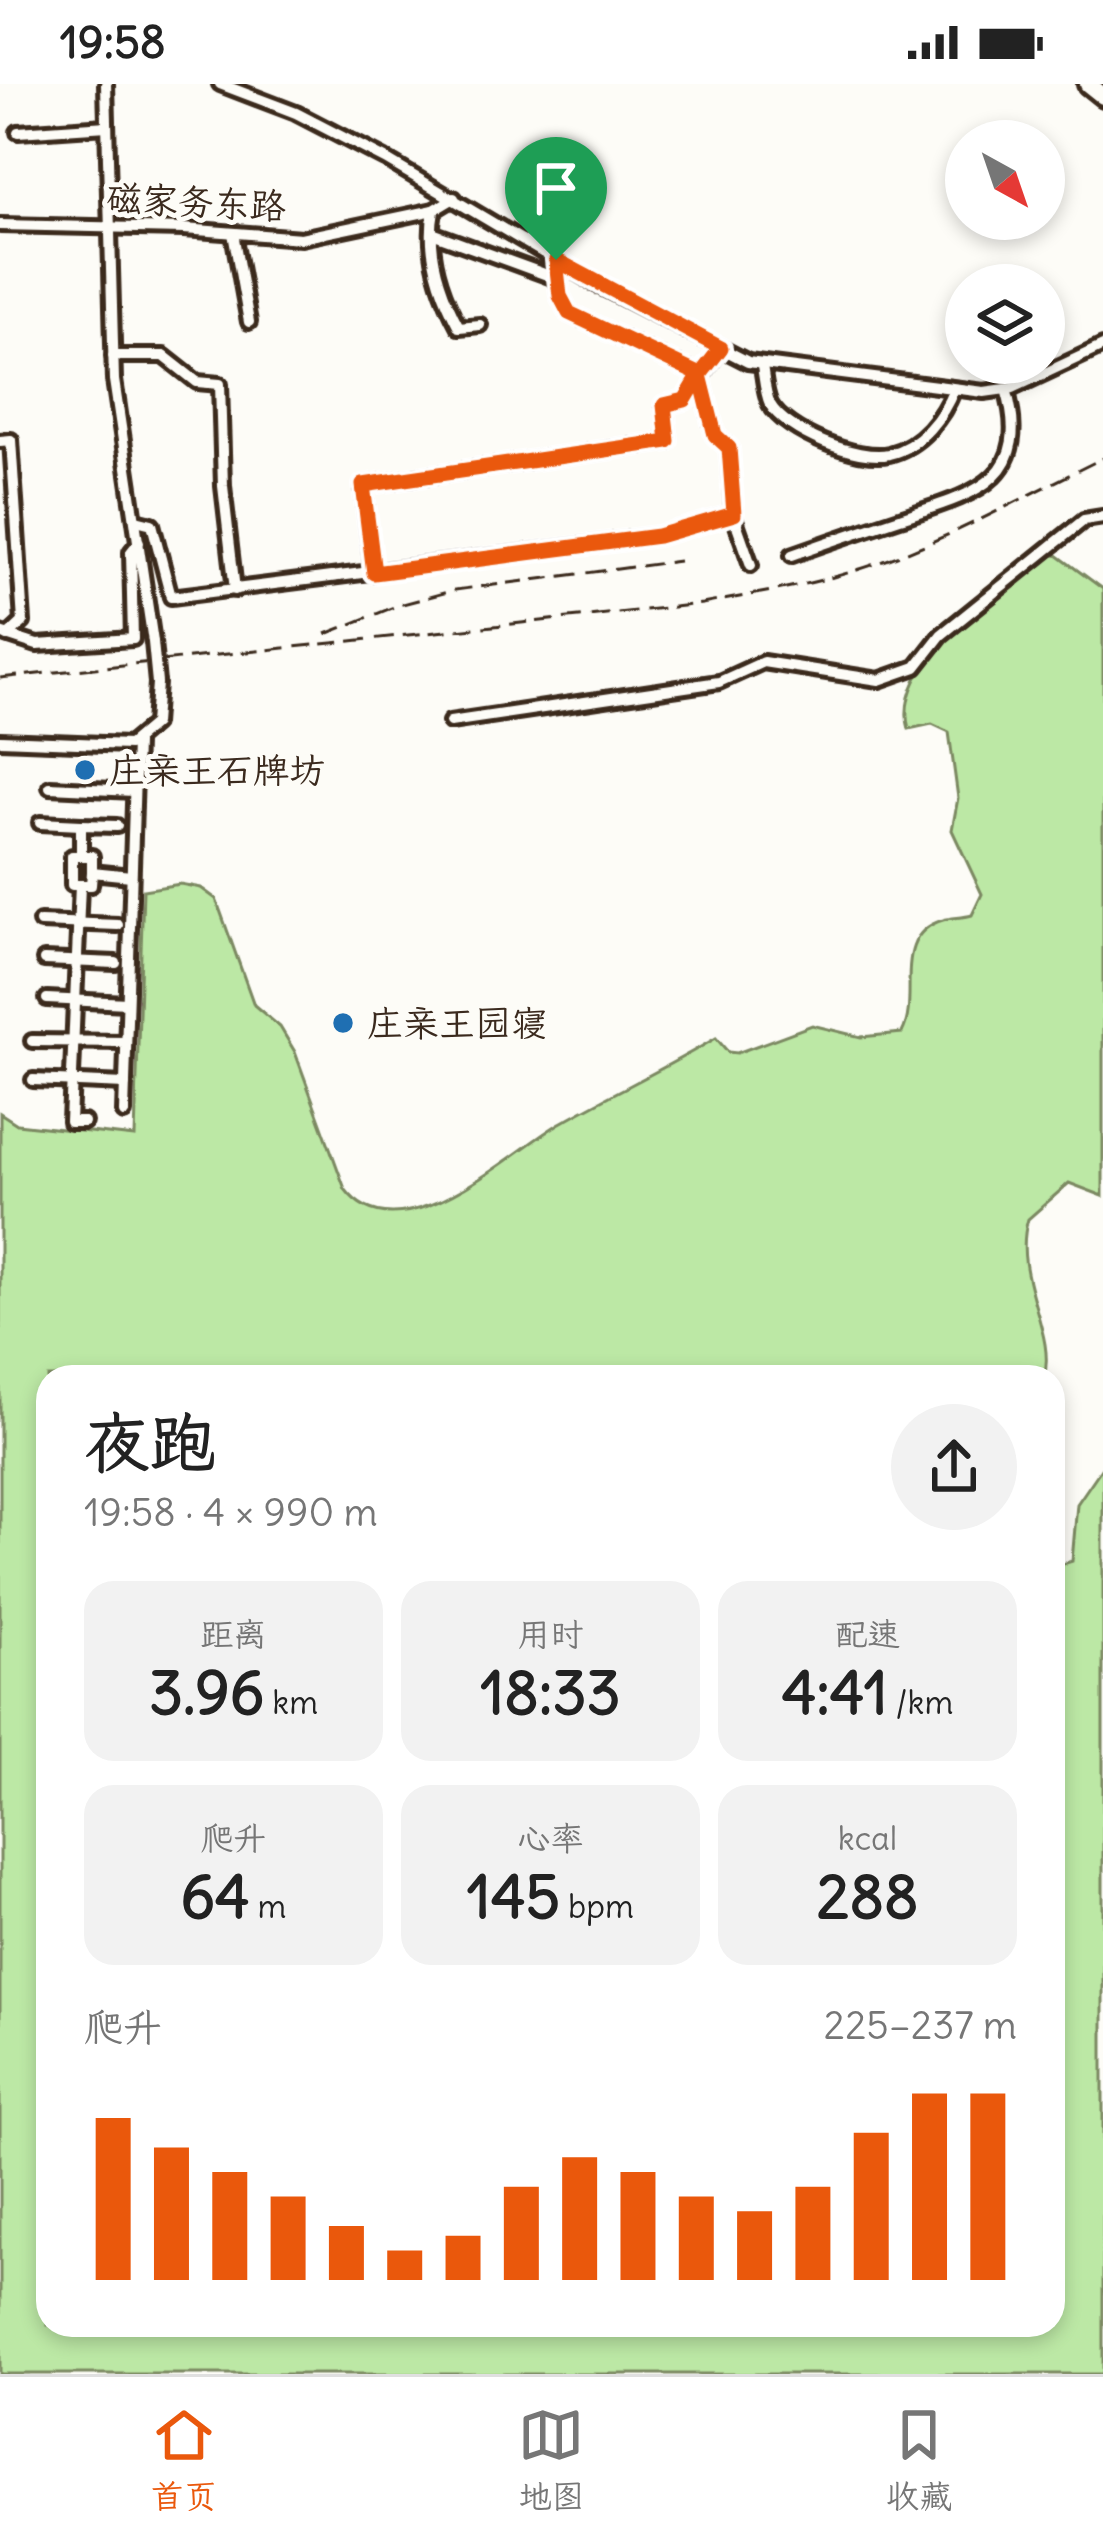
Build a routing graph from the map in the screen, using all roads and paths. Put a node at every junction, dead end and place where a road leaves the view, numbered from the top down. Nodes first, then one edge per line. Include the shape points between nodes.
1 (106, 84) edge
2 (220, 84) edge
3 (1088, 84) edge
4 (1103, 96) edge
5 (107, 126) junction
6 (18, 132) dead end
7 (454, 198) junction
8 (434, 210) junction
9 (0, 225) edge
10 (111, 226) junction
11 (232, 232) junction
12 (431, 233) junction
13 (556, 260) junction
14 (558, 279) junction
15 (249, 322) dead end
16 (480, 325) dead end
17 (1103, 346) edge
18 (721, 348) junction
19 (113, 356) junction
20 (762, 367) junction
21 (700, 375) junction
22 (954, 389) junction
23 (1006, 389) junction
24 (0, 441) edge
25 (734, 514) junction
26 (1103, 517) edge
27 (136, 520) junction
28 (139, 542) junction
29 (792, 555) dead end
30 (751, 566) dead end
31 (374, 573) junction
32 (235, 590) junction
33 (4, 634) edge
34 (450, 722) dead end
35 (0, 740) edge
36 (136, 743) junction
37 (50, 788) dead end
38 (134, 791) junction
39 (40, 823) dead end
40 (81, 825) junction
41 (117, 826) dead end
42 (81, 856) junction
43 (92, 872) junction
44 (131, 876) junction
45 (80, 885) junction
46 (40, 922) dead end
47 (78, 924) junction
48 (118, 926) dead end
49 (44, 960) dead end
50 (77, 962) junction
51 (116, 963) dead end
52 (47, 999) dead end
53 (75, 1000) junction
54 (128, 1003) junction
55 (32, 1041) dead end
56 (73, 1041) junction
57 (126, 1042) junction
58 (33, 1080) dead end
59 (71, 1082) junction
60 (125, 1084) junction
61 (124, 1113) dead end
62 (84, 1122) dead end

1 - 5 street
2 - 7 street via 296,113
3 - 4 highway
5 - 6 street
5 - 10 street
7 - 8 street, 磁家务东路
7 - 13 street
8 - 11 street, 磁家务东路 via 301,238
8 - 12 street
9 - 10 street, 磁家务东路
10 - 11 street, 磁家务东路
10 - 19 street
11 - 15 street
12 - 14 street
12 - 16 street via 441,294 459,327
13 - 14 street
13 - 18 street
14 - 21 street via 569,313
17 - 23 street
18 - 20 street
18 - 21 street
19 - 27 street
19 - 32 street via 164,356 197,382 220,384
20 - 22 street
20 - 22 street via 770,403 788,424 835,448 889,454 941,422
21 - 25 street via 715,435 729,448
21 - 31 street via 685,400 664,405 668,441 363,485
22 - 23 street
23 - 29 street via 1016,423 991,481 945,507
24 - 33 street via 11,440 23,622
25 - 30 street
25 - 31 street via 658,536
26 - 34 street via 1084,520 941,634 916,667 879,680 763,662 719,682
27 - 28 street
27 - 32 street via 152,524 171,597
28 - 33 street via 131,552 133,639 57,646
28 - 36 street, bridge via 158,715
31 - 32 street
35 - 36 street
36 - 38 street
37 - 38 street
38 - 44 street
39 - 40 street
40 - 41 street
40 - 42 street
42 - 43 street via 92,856
42 - 45 street via 72,856 72,885
43 - 44 street
43 - 45 street via 92,885
44 - 54 street
45 - 47 street
46 - 47 street
47 - 48 street
47 - 50 street
49 - 50 street
50 - 51 street
50 - 53 street
52 - 53 street
53 - 54 street
53 - 56 street
54 - 57 street
55 - 56 street
56 - 57 street
56 - 59 street
57 - 60 street
58 - 59 street
59 - 60 street
59 - 62 street via 70,1122
60 - 61 street

